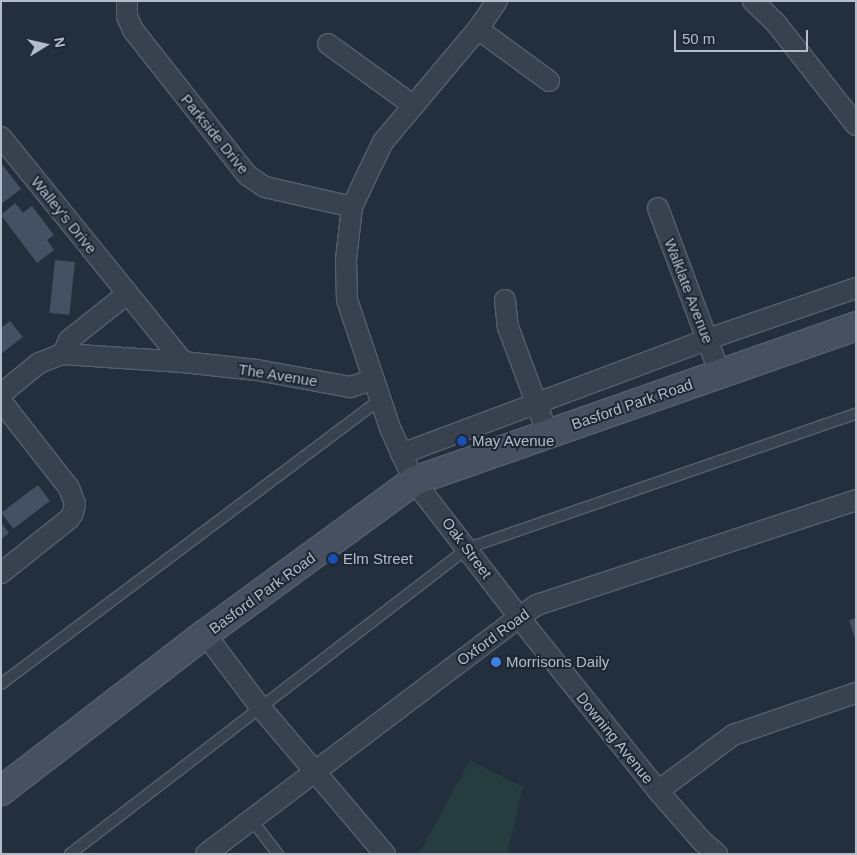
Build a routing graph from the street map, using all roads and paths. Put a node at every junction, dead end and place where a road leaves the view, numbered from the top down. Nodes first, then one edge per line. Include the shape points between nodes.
1 (127, 1) edge
2 (497, 1) edge
3 (752, 1) edge
4 (478, 29) junction
5 (328, 44) dead end
6 (549, 82) dead end
7 (414, 106) junction
8 (856, 125) edge
9 (1, 137) edge
10 (352, 207) junction
11 (658, 208) dead end
12 (856, 288) edge
13 (127, 294) junction
14 (506, 300) dead end
15 (856, 326) edge
16 (708, 339) junction
17 (64, 354) junction
18 (183, 362) junction
19 (720, 374) junction
20 (373, 380) junction
21 (1, 394) edge
22 (380, 399) junction
23 (1, 401) edge
24 (535, 402) junction
25 (856, 414) edge
26 (548, 432) junction
27 (401, 454) junction
28 (414, 481) junction
29 (856, 500) edge
30 (468, 548) junction
31 (1, 573) edge
32 (518, 616) junction
33 (205, 634) junction
34 (1, 684) edge
35 (856, 693) edge
36 (261, 708) junction
37 (314, 771) junction
38 (1, 791) edge
39 (658, 791) junction
40 (251, 819) junction
41 (703, 850) edge
42 (70, 854) edge
43 (206, 854) edge
44 (278, 854) edge
45 (385, 854) edge

1 - 10 street, Parkside Drive via 127,16 133,30 247,175 265,187
2 - 4 street
3 - 8 street via 775,22
4 - 6 street
4 - 7 street
5 - 7 street
7 - 10 street via 383,142
9 - 13 street, Walley's Drive
10 - 20 street via 346,260 347,300
11 - 16 street, Walklate Avenue
12 - 16 street
13 - 17 street via 68,340
13 - 18 street
14 - 24 street via 508,327
15 - 19 main road, Basford Park Road
16 - 19 street, Walklate Avenue
16 - 24 street
17 - 18 street, The Avenue
17 - 21 street, The Avenue via 39,363
18 - 20 street, The Avenue via 257,370 350,387
19 - 26 main road, Basford Park Road
20 - 22 street
22 - 27 street
22 - 34 lane
23 - 31 street via 69,488 75,504 69,519
24 - 26 street
24 - 27 street
25 - 30 lane
26 - 28 main road, Basford Park Road
27 - 28 street
28 - 30 street, Oak Street
28 - 33 main road, Basford Park Road
29 - 32 street, Oxford Road via 537,605
30 - 32 street, Oak Street
30 - 36 lane
32 - 37 street, Oxford Road
32 - 39 street, Downing Avenue
33 - 36 street
33 - 38 main road, Basford Park Road
35 - 39 street via 733,736
36 - 37 street
36 - 42 lane
37 - 40 street, Oxford Road
37 - 45 street
39 - 41 street, Downing Avenue
40 - 43 street, Oxford Road
40 - 44 lane

